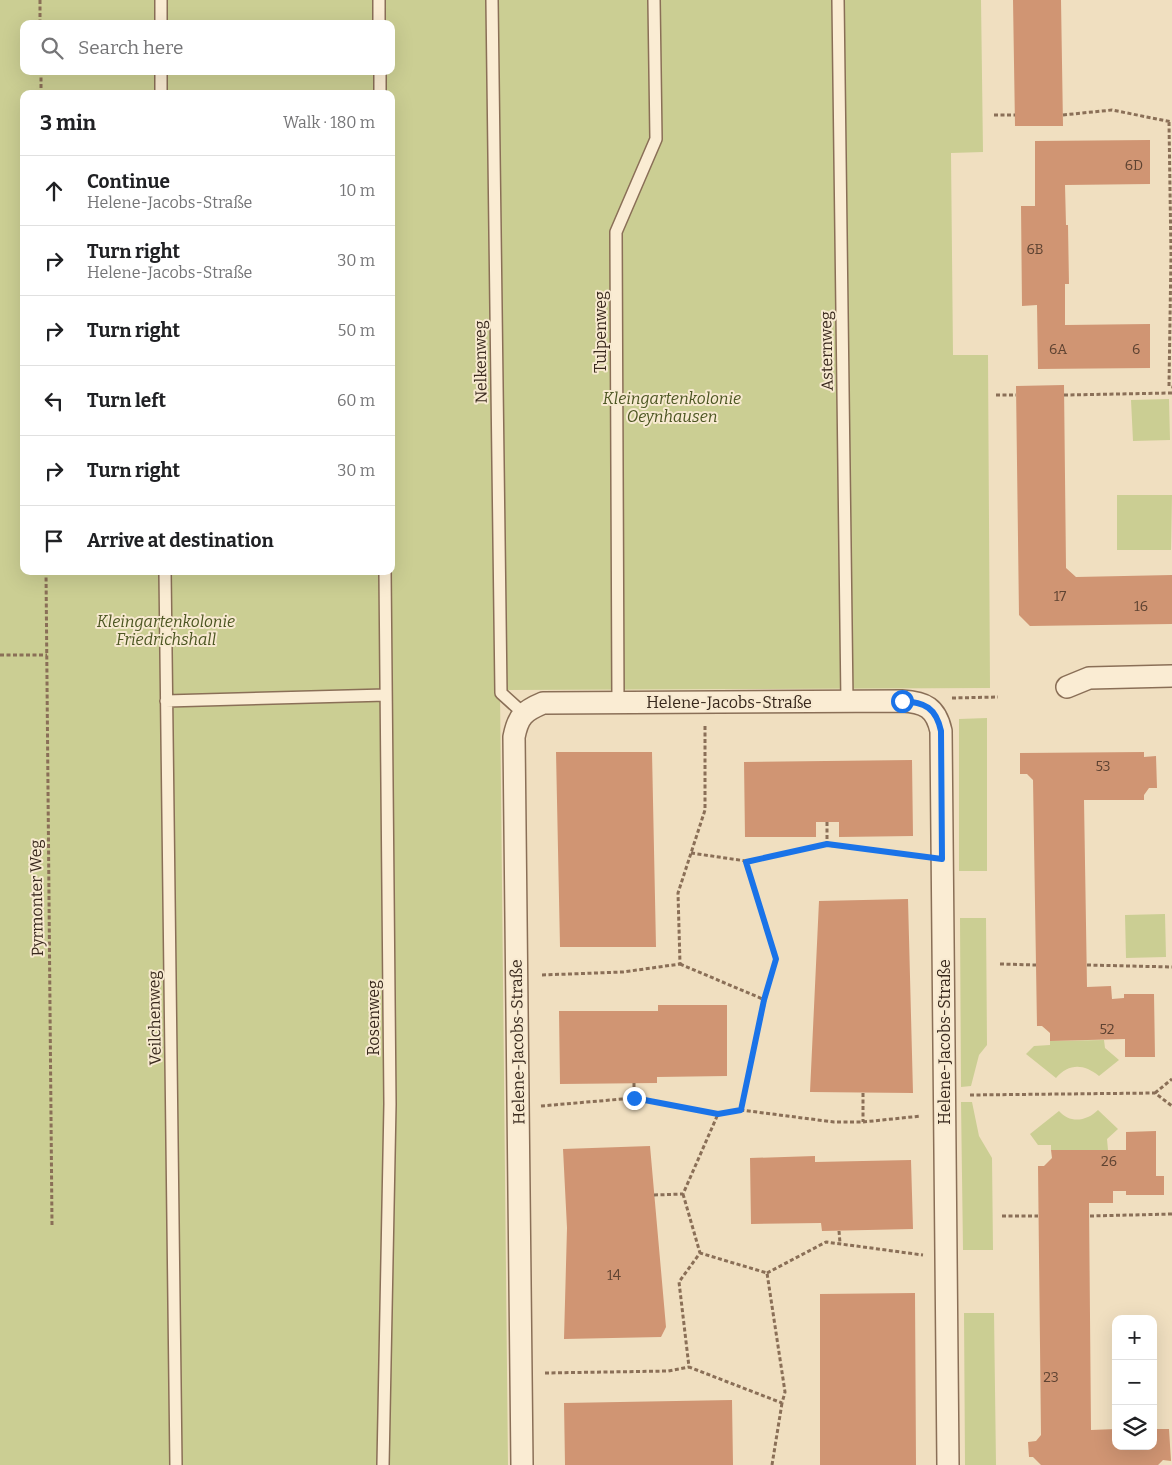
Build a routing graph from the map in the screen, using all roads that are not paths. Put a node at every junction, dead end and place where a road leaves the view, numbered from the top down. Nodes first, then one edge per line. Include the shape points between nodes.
1 (161, 0) edge
2 (379, 0) edge
3 (492, 0) edge
4 (654, 0) edge
5 (838, 0) edge
6 (161, 20) edge
7 (379, 20) edge
8 (161, 75) edge
9 (380, 75) edge
10 (161, 90) edge
11 (380, 90) edge
12 (165, 575) edge
13 (385, 575) edge
14 (1172, 676) edge
15 (1067, 687) dead end
16 (386, 695) junction
17 (166, 701) junction
18 (847, 702) junction
19 (618, 703) junction
20 (523, 713) junction
21 (176, 1465) edge
22 (383, 1465) edge
23 (522, 1465) edge
24 (948, 1465) edge

1 - 6 lane
2 - 7 lane
3 - 20 lane, Nelkenweg via 501,693
4 - 19 lane, Tulpenweg via 656,139 616,232
5 - 18 lane, Asternweg
8 - 10 lane
9 - 11 lane
12 - 17 lane, Veilchenweg
13 - 16 lane, Rosenweg
14 - 15 street via 1089,678
16 - 17 lane
16 - 22 lane, Rosenweg via 390,1104
17 - 21 lane, Veilchenweg
18 - 19 street, Helene-Jacobs-Straße
18 - 24 street, Helene-Jacobs-Straße via 914,702 932,710 941,731
19 - 20 street, Helene-Jacobs-Straße via 543,703
20 - 23 street, Helene-Jacobs-Straße via 514,737

